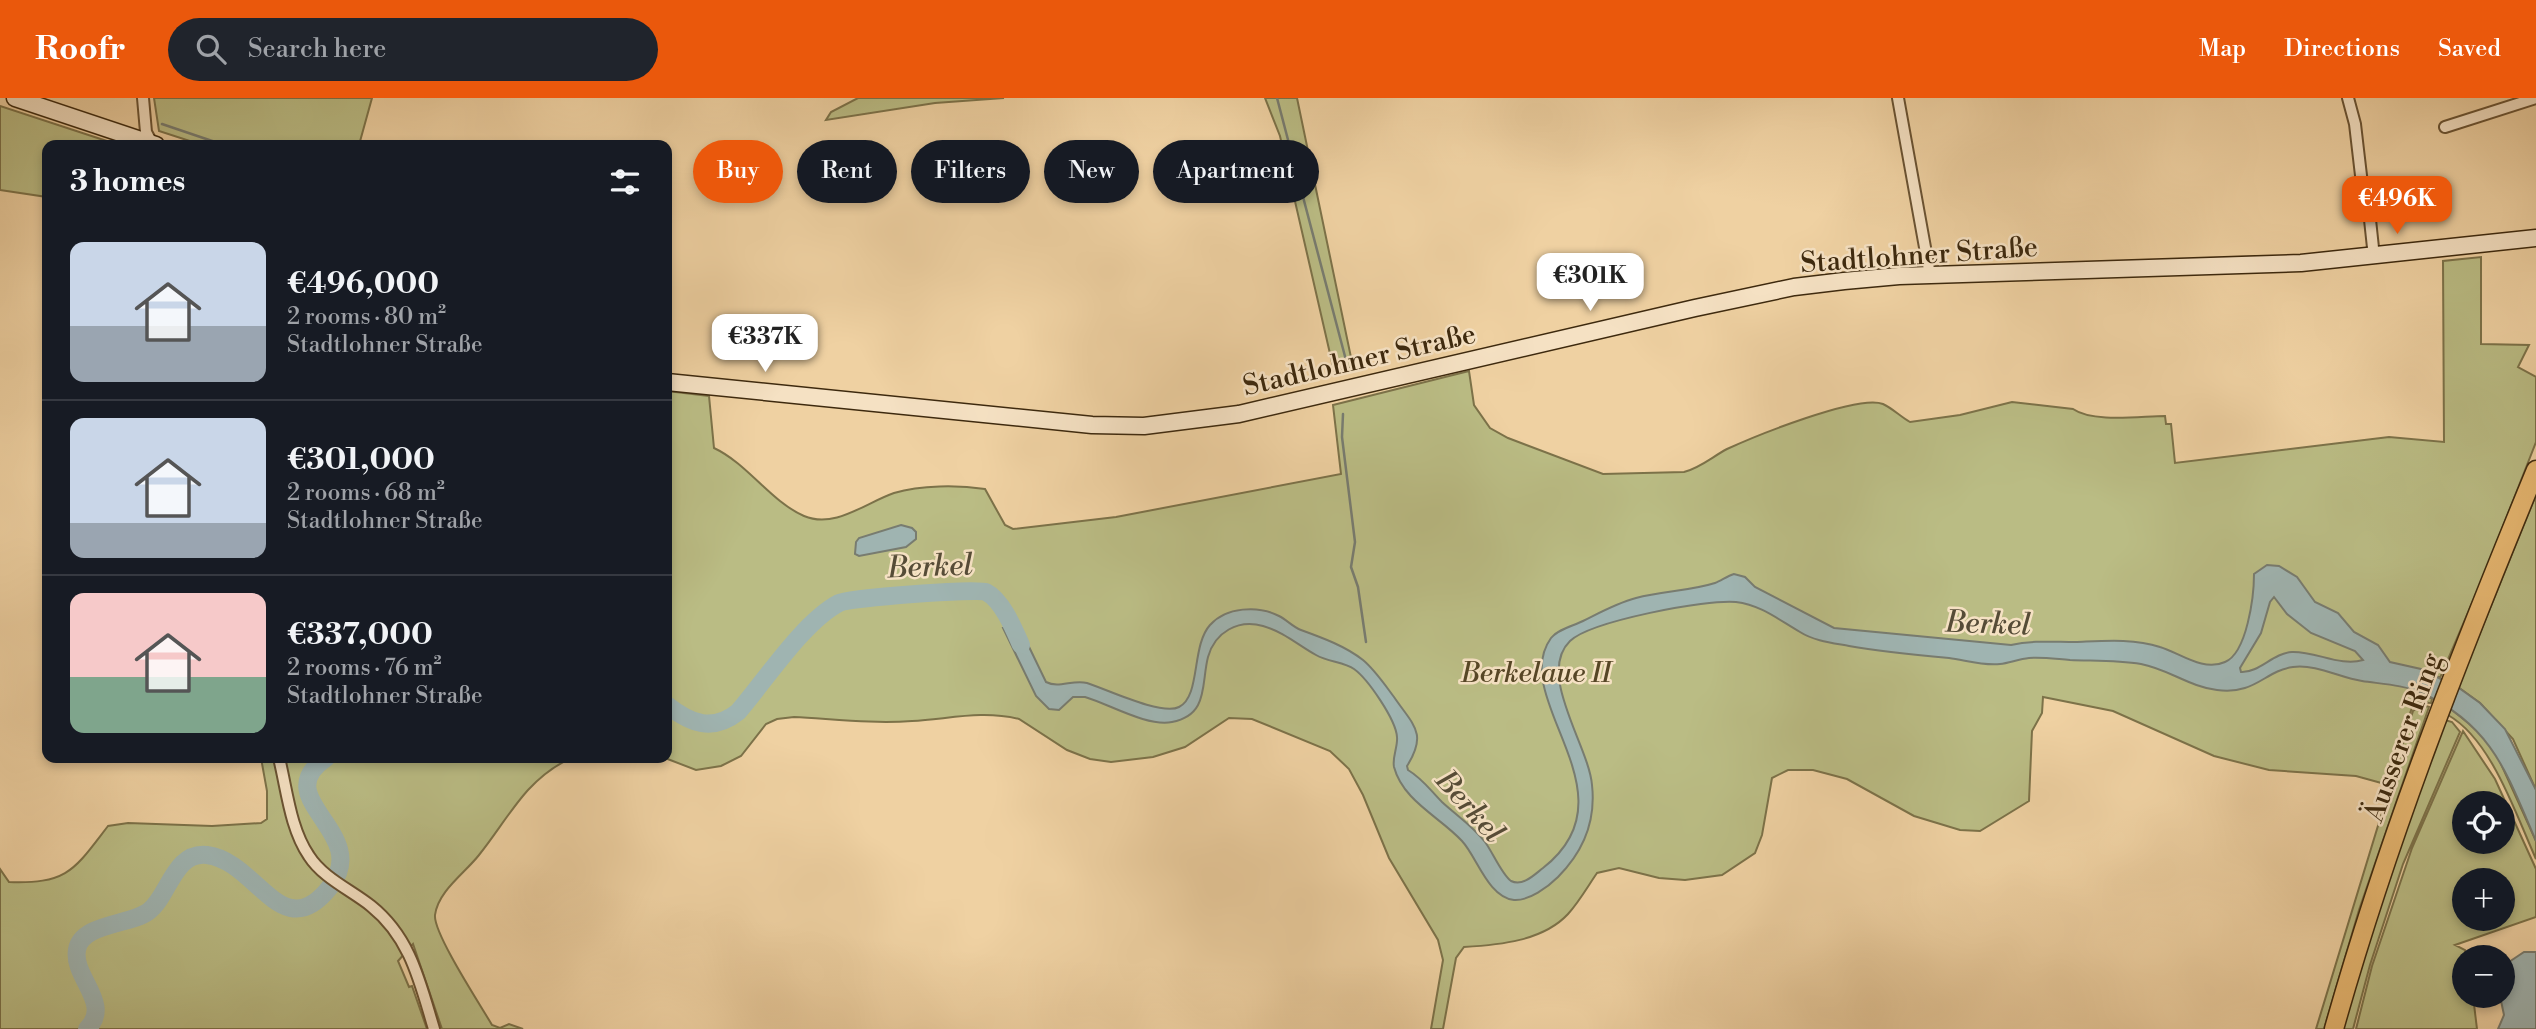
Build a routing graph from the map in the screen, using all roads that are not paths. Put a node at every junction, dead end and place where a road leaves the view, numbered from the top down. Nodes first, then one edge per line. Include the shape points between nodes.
1 (15, 98) edge
2 (143, 98) edge
3 (1898, 98) edge
4 (2348, 98) edge
5 (2536, 99) edge
6 (2516, 101) edge
7 (2445, 127) dead end
8 (139, 140) edge
9 (151, 140) edge
10 (2536, 238) edge
11 (2374, 257) junction
12 (1930, 275) junction
13 (672, 383) edge
14 (2536, 470) edge
15 (280, 763) edge
16 (434, 1029) edge
17 (2334, 1029) edge

1 - 8 street
2 - 9 street
3 - 12 street
4 - 11 street via 2370,210
5 - 6 street
6 - 7 street
10 - 11 street, Stadtlohner Straße
11 - 12 street, Stadtlohner Straße
12 - 13 street, Stadtlohner Straße via 1794,287 1239,414 1180,423 1092,425
14 - 17 main road, Äusserer Ring via 2426,744
15 - 16 street via 301,842 321,870 391,925 404,943

